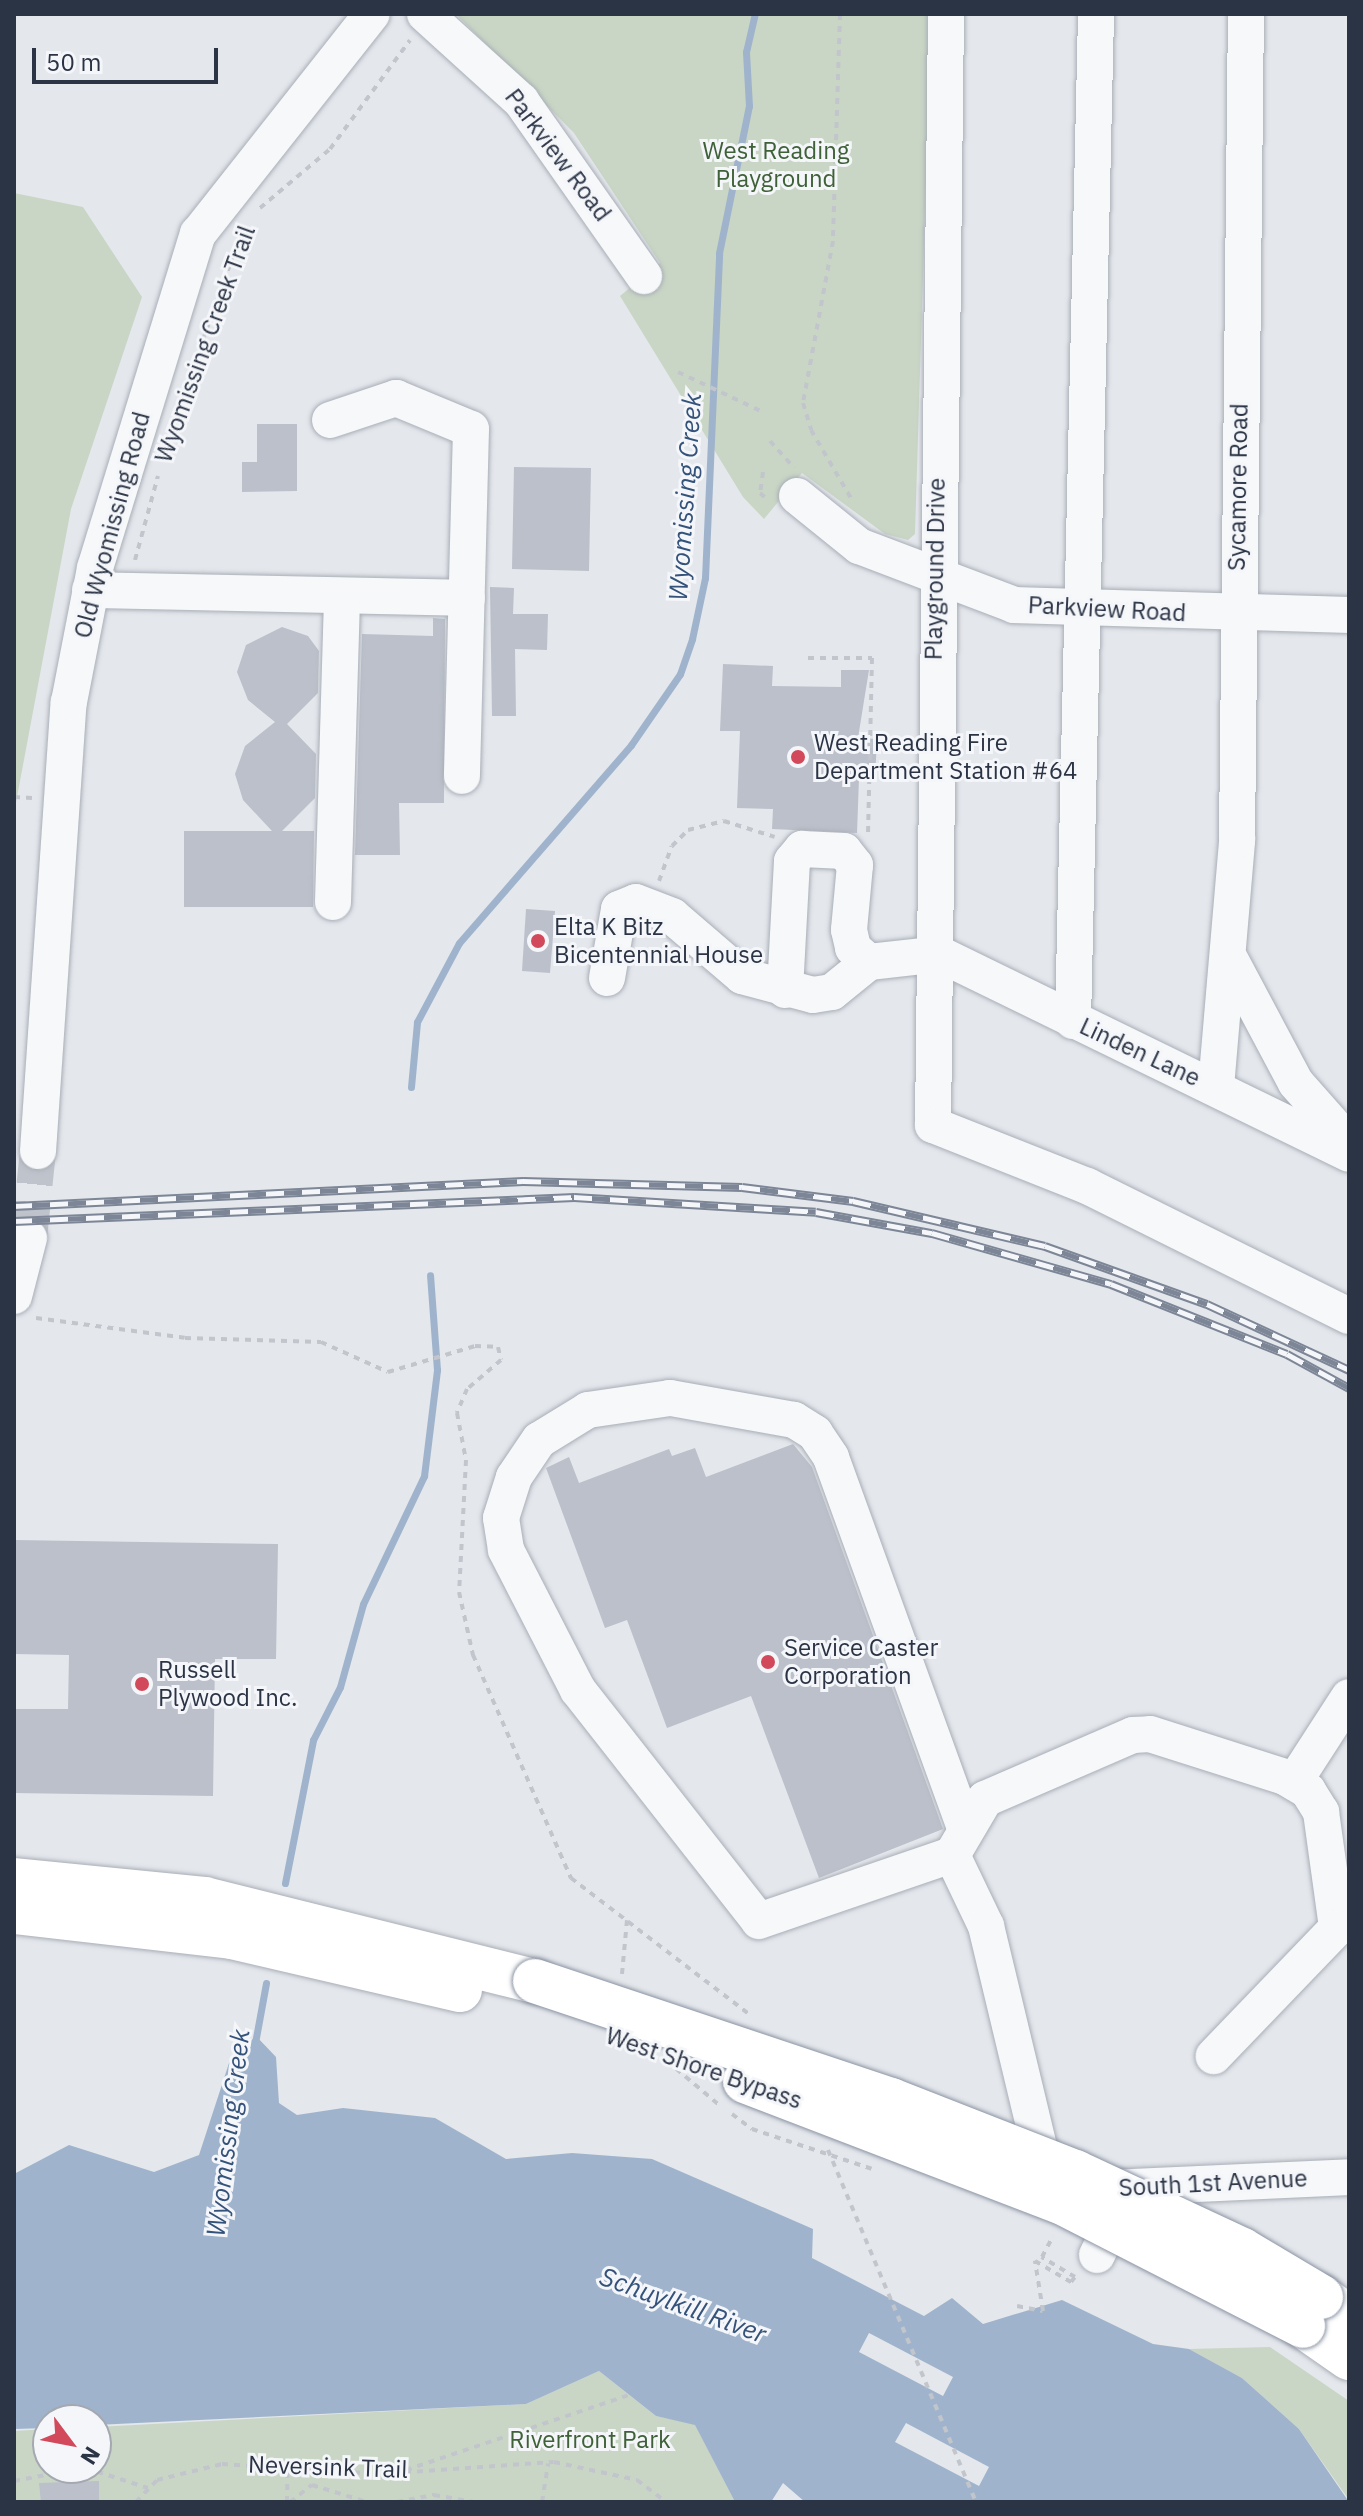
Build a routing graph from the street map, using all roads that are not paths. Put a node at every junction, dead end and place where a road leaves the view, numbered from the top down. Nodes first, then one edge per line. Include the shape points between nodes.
1 (372, 14) edge
2 (426, 14) edge
3 (946, 14) edge
4 (1096, 14) edge
5 (1246, 14) edge
6 (644, 276) dead end
7 (330, 420) dead end
8 (789, 491) road end
9 (935, 578) junction
10 (90, 590) junction
11 (342, 598) junction
12 (467, 598) junction
13 (1082, 610) junction
14 (1236, 613) junction
15 (1349, 615) edge
16 (462, 776) dead end
17 (333, 902) dead end
18 (931, 953) junction
19 (1230, 959) junction
20 (869, 962) junction
21 (607, 978) dead end
22 (785, 990) junction
23 (1073, 1021) junction
24 (1216, 1087) junction
25 (1349, 1143) edge
26 (38, 1151) tunnel mouth
27 (1349, 1154) edge
28 (29, 1238) tunnel mouth
29 (21, 1306) edge
30 (1349, 1316) edge
31 (1349, 1697) edge
32 (1294, 1782) junction
33 (958, 1840) junction
34 (14, 1880) edge
35 (14, 1912) edge
36 (533, 1996) junction
37 (1214, 2056) dead end
38 (1349, 2177) edge
39 (1129, 2188) junction
40 (1097, 2255) dead end
41 (1324, 2313) edge
42 (1349, 2358) edge

1 - 10 street, Old Wyomissing Road via 198,234
2 - 6 street, Parkview Road via 521,101
3 - 9 street, Playground Drive
4 - 13 street
5 - 14 street, Sycamore Road
7 - 12 street via 396,398 471,429
8 - 9 street, Parkview Road via 859,546
9 - 13 street, Parkview Road via 1014,605
9 - 18 street, Playground Drive
10 - 11 street via 126,593 253,582
10 - 26 street, Old Wyomissing Road via 69,702
11 - 12 street
11 - 17 street
12 - 16 street
13 - 14 street, Parkview Road
13 - 23 street
14 - 15 street, Parkview Road
14 - 19 street, Sycamore Road
18 - 20 street
18 - 23 street, Linden Lane
18 - 30 street, Playground Drive via 933,1125 1087,1186
19 - 24 street, Sycamore Road via 1217,1011
19 - 25 street, Sycamore Road via 1296,1083
20 - 22 street via 832,992
20 - 22 street via 853,948 849,930 855,865 844,851 802,849 792,861
21 - 22 street via 619,909 649,904 742,976
23 - 24 street, Linden Lane
24 - 27 street, Linden Lane
28 - 29 street
31 - 32 street
32 - 33 street via 1150,1734 1133,1735 985,1799
32 - 37 street via 1321,1812 1337,1928
33 - 33 street via 759,1921 578,1690 512,1564 501,1518 514,1477 539,1440 588,1410 670,1398 794,1420 815,1433 831,1457
33 - 39 street, South 1st Avenue via 986,1926 1040,2173 1076,2189
34 - 36 highway, West Shore Bypass via 205,1899
35 - 36 highway, West Shore Bypass via 232,1937
36 - 41 highway, West Shore Bypass, bridge via 891,2100 1075,2172 1242,2250
38 - 39 street, South 1st Avenue
39 - 40 street
41 - 42 highway, West Shore Bypass

